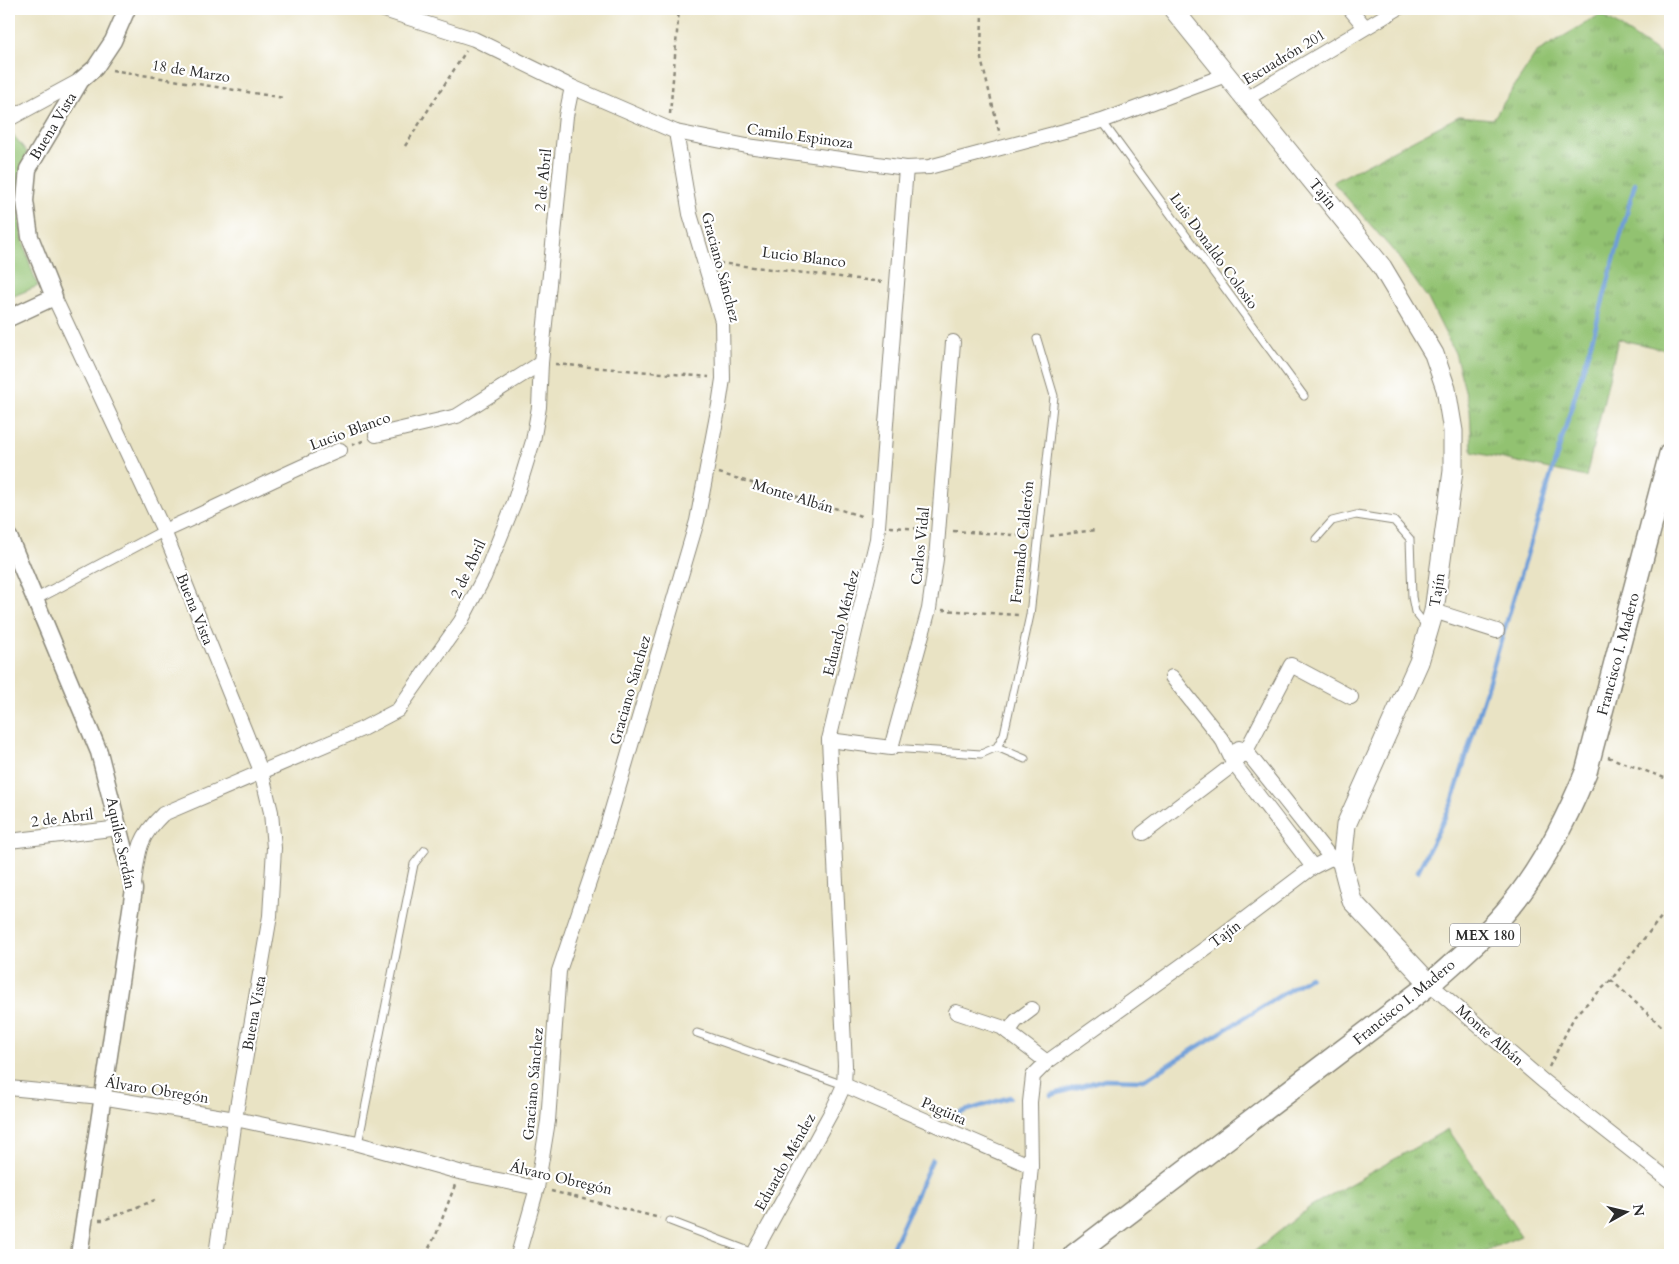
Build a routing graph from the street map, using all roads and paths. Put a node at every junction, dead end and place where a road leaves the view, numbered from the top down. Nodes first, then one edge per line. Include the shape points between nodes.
1 (128, 9) edge
2 (381, 9) edge
3 (680, 9) edge
4 (982, 9) edge
5 (1173, 9) edge
6 (1350, 9) edge
7 (1397, 9) edge
8 (1365, 26) junction
9 (474, 39) junction
10 (94, 68) junction
11 (1226, 75) junction
12 (82, 80) junction
13 (572, 87) junction
14 (284, 98) dead end
15 (1246, 99) junction
16 (9, 119) edge
17 (1102, 121) junction
18 (672, 130) junction
19 (404, 146) dead end
20 (1003, 148) junction
21 (906, 168) junction
22 (706, 262) junction
23 (898, 284) junction
24 (54, 297) junction
25 (9, 318) edge
26 (1037, 338) dead end
27 (952, 342) dead end
28 (541, 363) junction
29 (723, 378) junction
30 (1304, 396) dead end
31 (376, 435) joint
32 (340, 450) joint
33 (1670, 454) edge
34 (708, 470) junction
35 (879, 524) junction
36 (938, 530) junction
37 (1095, 530) dead end
38 (164, 531) junction
39 (9, 537) edge
40 (1040, 537) junction
41 (1316, 539) dead end
42 (34, 600) junction
43 (929, 609) junction
44 (1434, 611) junction
45 (1030, 616) junction
46 (1429, 629) junction
47 (1496, 631) dead end
48 (1172, 677) dead end
49 (1351, 697) dead end
50 (829, 740) junction
51 (1223, 741) junction
52 (997, 747) junction
53 (891, 748) junction
54 (1246, 751) junction
55 (1592, 751) junction
56 (1025, 759) dead end
57 (1234, 764) junction
58 (261, 771) junction
59 (1670, 780) edge
60 (1287, 802) junction
61 (1271, 813) junction
62 (120, 828) junction
63 (1143, 833) dead end
64 (9, 841) edge
65 (425, 850) dead end
66 (1337, 860) junction
67 (1314, 867) junction
68 (134, 889) junction
69 (1670, 906) edge
70 (1611, 980) junction
71 (1430, 984) junction
72 (1032, 1010) dead end
73 (956, 1012) dead end
74 (1670, 1030) edge
75 (1008, 1032) junction
76 (696, 1033) dead end
77 (1047, 1062) junction
78 (1543, 1081) junction
79 (844, 1085) junction
80 (9, 1088) edge
81 (102, 1097) junction
82 (236, 1119) junction
83 (358, 1144) junction
84 (1031, 1166) junction
85 (459, 1172) junction
86 (1670, 1181) edge
87 (537, 1188) junction
88 (155, 1200) dead end
89 (85, 1219) junction
90 (670, 1221) joint
91 (753, 1254) edge
92 (79, 1255) edge
93 (216, 1255) edge
94 (425, 1255) edge
95 (518, 1255) edge
96 (1023, 1255) edge
97 (1074, 1255) edge

1 - 10 street, Buena Vista via 113,41
2 - 9 street, Camilo Espinoza
3 - 18 path
4 - 20 path via 981,59
5 - 11 main road, Tajín
6 - 8 street
7 - 8 street, Escuadrón 201
8 - 15 street, Escuadrón 201
9 - 13 street, Camilo Espinoza
9 - 19 path
10 - 12 street, Buena Vista
10 - 14 path, 18 de Marzo
11 - 15 main road, Tajín
11 - 17 street, Camilo Espinoza
12 - 16 street
12 - 24 street, Buena Vista via 28,169 25,201 30,237
13 - 18 street, Camilo Espinoza
13 - 28 street, 2 de Abril via 566,116
15 - 44 main road, Tajín via 1382,267 1434,354 1446,389 1453,431 1453,471
17 - 20 street, Camilo Espinoza
17 - 30 lane, Luis Donaldo Colosio
18 - 21 street, Camilo Espinoza via 747,146
18 - 22 street, Graciano Sánchez via 690,214
20 - 21 street, Camilo Espinoza via 929,167
21 - 23 street, Eduardo Méndez
22 - 23 path, Lucio Blanco
22 - 29 street, Graciano Sánchez via 722,322
23 - 35 street, Eduardo Méndez
24 - 25 street
24 - 38 street, Buena Vista
26 - 40 lane, Fernando Calderón via 1054,396
27 - 36 street, Carlos Vidal
28 - 29 path
28 - 31 street, Lucio Blanco via 457,416
28 - 58 street, 2 de Abril via 533,441 514,503 484,577 460,621 398,710 362,729
29 - 34 street, Graciano Sánchez
31 - 32 path, Lucio Blanco
32 - 38 street, Lucio Blanco via 281,474 222,506
33 - 55 main road, Francisco I. Madero / MEX 180
34 - 35 path, Monte Albán
34 - 87 street, Graciano Sánchez via 697,521 604,838 559,971 548,1121
35 - 36 path, Monte Albán
35 - 50 street, Eduardo Méndez
36 - 40 path, Monte Albán
36 - 43 street, Carlos Vidal
37 - 40 path, Monte Albán
38 - 42 street, Lucio Blanco
38 - 58 street, Buena Vista
39 - 42 street, Aquiles Serdán
40 - 45 lane, Fernando Calderón
41 - 46 lane via 1332,521 1356,515 1394,520 1410,538 1415,612
42 - 62 street, Aquiles Serdán via 99,752
43 - 45 path
43 - 53 street, Carlos Vidal
44 - 46 main road, Tajín
44 - 47 street
45 - 52 lane, Fernando Calderón via 1004,734
46 - 66 main road, Tajín via 1419,662 1346,825
48 - 51 street, Monte Albán
49 - 54 street via 1291,665
50 - 53 street
50 - 79 street, Eduardo Méndez via 846,1065
51 - 54 street, Monte Albán
51 - 57 street, Monte Albán
52 - 53 lane via 981,754
52 - 56 lane
54 - 57 street
54 - 60 street, Monte Albán
55 - 59 path
55 - 71 main road, Francisco I. Madero / MEX 180 via 1567,817 1539,866 1485,935
57 - 61 street, Monte Albán
57 - 63 street
58 - 68 street, 2 de Abril via 163,814 147,829 138,850
58 - 82 street, Buena Vista via 271,812 274,848 270,916
60 - 61 street
60 - 66 street, Monte Albán
61 - 67 street, Monte Albán
62 - 64 street, 2 de Abril
62 - 68 street, Aquiles Serdán
65 - 83 lane via 414,864
66 - 67 street, Tajín
66 - 71 main road, Monte Albán via 1352,901
67 - 77 street, Tajín via 1213,944
68 - 81 street, Aquiles Serdán
69 - 70 path
70 - 74 path via 1668,1032
70 - 78 path via 1575,1015
71 - 78 street, Monte Albán
71 - 97 main road, Francisco I. Madero / MEX 180
72 - 75 street via 1016,1021
73 - 75 street
75 - 77 street
76 - 79 lane
77 - 84 street, Tajín via 1033,1076
78 - 86 street, Monte Albán
79 - 84 street, Pagüita
79 - 91 street, Eduardo Méndez
80 - 81 street, Álvaro Obregón
81 - 82 street, Álvaro Obregón
81 - 89 street, Aquiles Serdán
82 - 83 street, Álvaro Obregón
82 - 93 street, Buena Vista
83 - 85 street, Álvaro Obregón
84 - 96 street
85 - 87 street, Álvaro Obregón
85 - 94 path via 436,1235
87 - 90 path, Álvaro Obregón
87 - 95 street, Graciano Sánchez
88 - 89 path via 104,1220
89 - 92 street, Aquiles Serdán
90 - 91 lane

